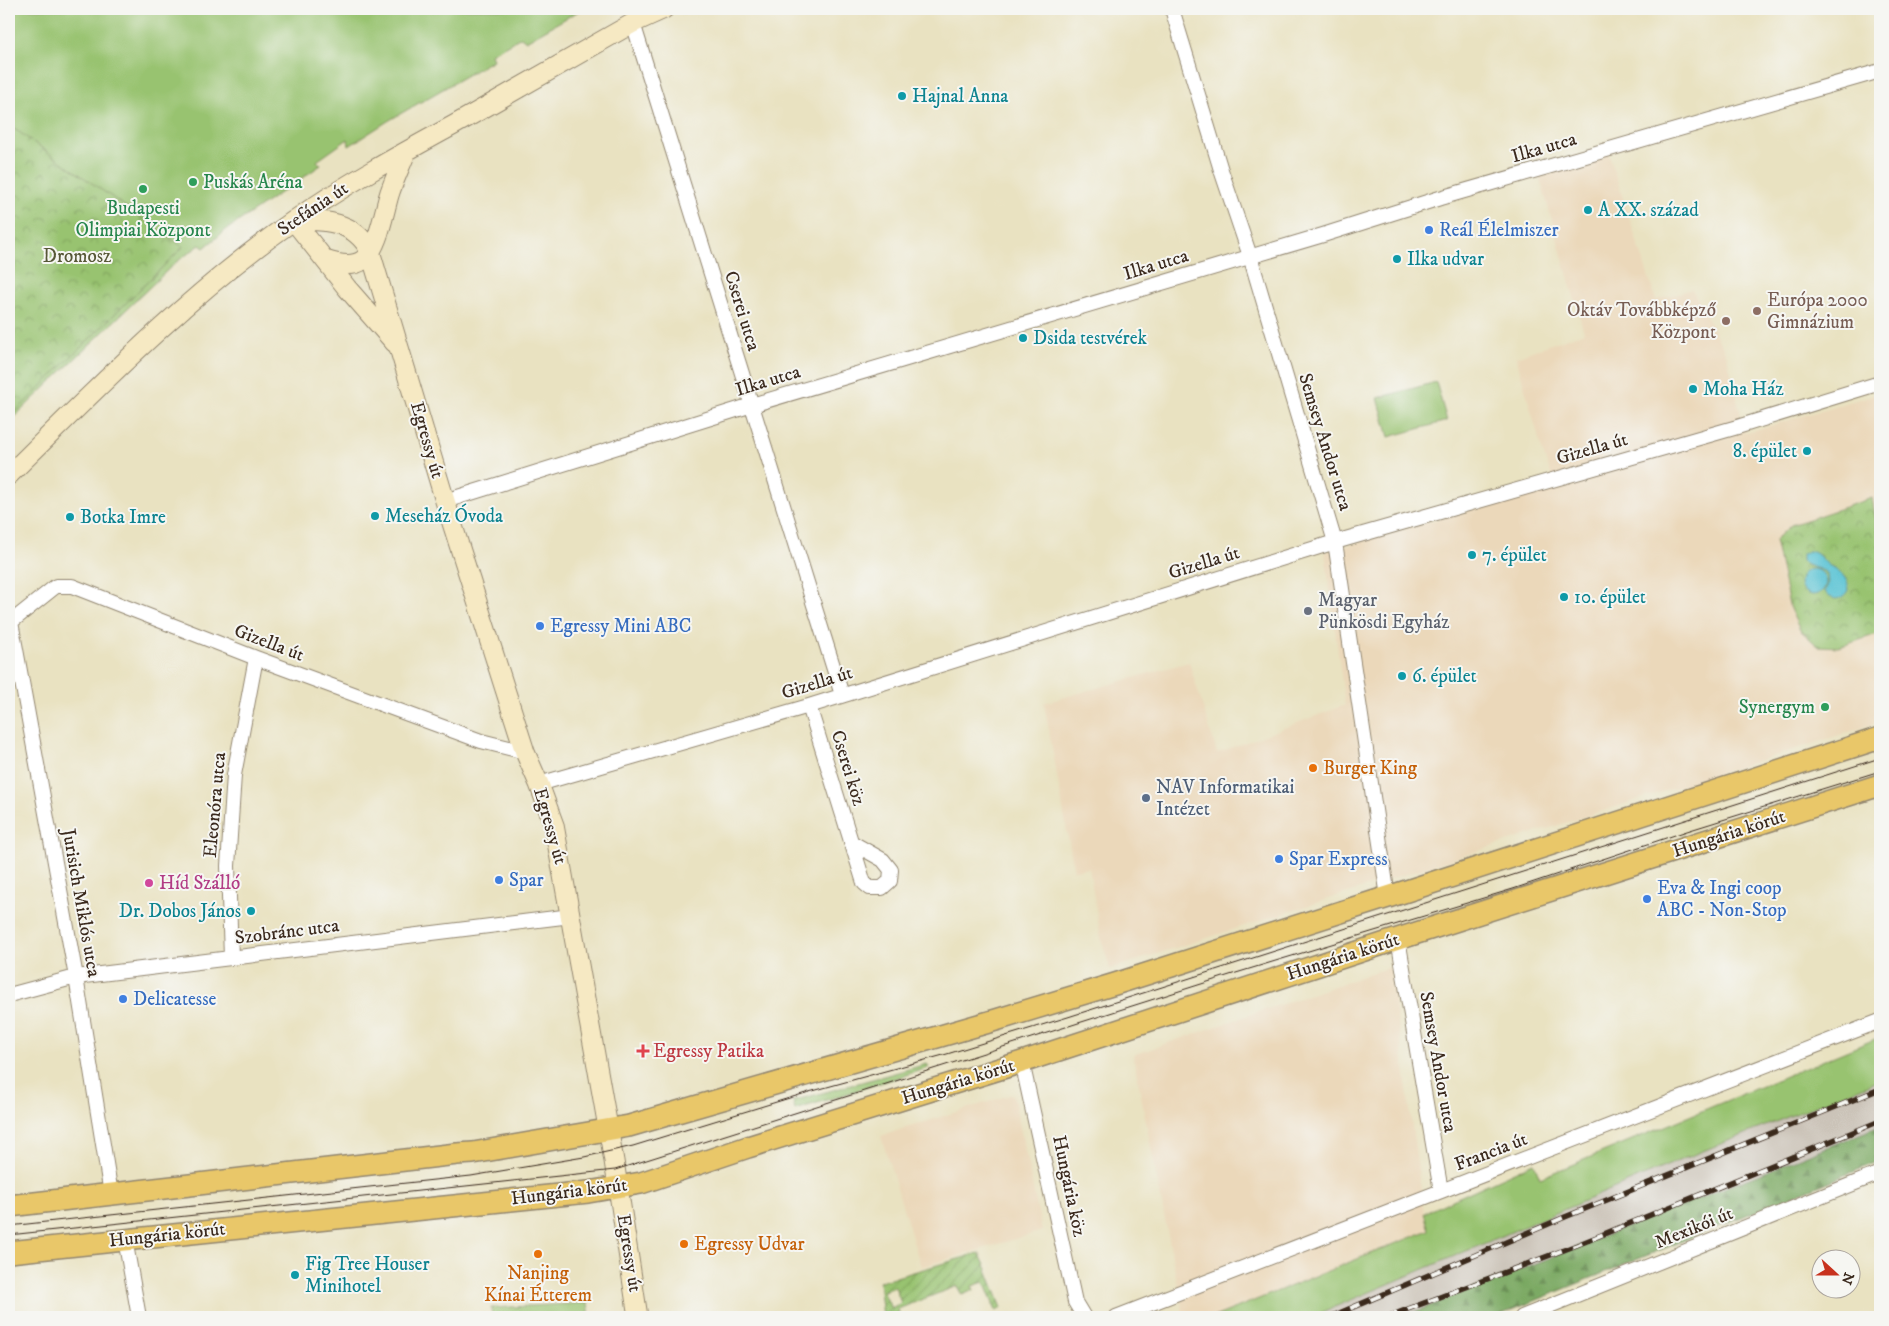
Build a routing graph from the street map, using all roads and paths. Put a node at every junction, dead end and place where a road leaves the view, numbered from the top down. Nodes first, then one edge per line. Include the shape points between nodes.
1 (664, 9) edge
2 (1172, 9) edge
3 (634, 23) junction
4 (1880, 71) edge
5 (406, 152) junction
6 (294, 221) junction
7 (370, 251) junction
8 (1250, 256) junction
9 (325, 260) junction
10 (400, 349) junction
11 (1880, 383) edge
12 (752, 406) junction
13 (9, 475) edge
14 (445, 501) junction
15 (1335, 542) junction
16 (10, 621) edge
17 (256, 658) junction
18 (842, 695) junction
19 (809, 706) junction
20 (1880, 738) edge
21 (525, 752) junction
22 (539, 784) junction
23 (1880, 785) edge
24 (851, 842) dead end
25 (1388, 897) junction
26 (572, 916) junction
27 (1398, 939) junction
28 (231, 958) junction
29 (76, 977) junction
30 (9, 995) edge
31 (1880, 1021) edge
32 (1022, 1062) junction
33 (608, 1130) junction
34 (1880, 1173) edge
35 (618, 1187) junction
36 (1442, 1191) junction
37 (111, 1194) junction
38 (9, 1206) edge
39 (125, 1240) junction
40 (9, 1252) edge
41 (139, 1317) edge
42 (638, 1317) edge
43 (1084, 1317) edge
44 (1116, 1317) edge
45 (1522, 1317) edge

1 - 3 street, Stefánia út
2 - 8 street, Semsey Andor utca
3 - 5 street, Stefánia út
3 - 12 street, Cserei utca
4 - 8 street, Ilka utca
5 - 6 street, Stefánia út
5 - 7 street via 390,193 383,223
6 - 7 street, Egressy út via 322,221 344,226 360,236
6 - 9 street, Egressy út
6 - 13 street, Stefánia út via 182,310 115,370
7 - 9 street via 354,264
7 - 10 street, Egressy út
8 - 12 street, Ilka utca
8 - 15 street, Semsey Andor utca
9 - 10 street, Egressy út
10 - 14 street, Egressy út
11 - 15 street, Gizella út
12 - 14 street, Ilka utca
12 - 18 street, Cserei utca
14 - 21 street, Egressy út
15 - 18 street, Gizella út
15 - 25 street, Semsey Andor utca
16 - 17 street, Gizella út via 56,586 72,586
16 - 29 street, Jurisich Miklós utca
17 - 21 street, Gizella út via 481,741
17 - 28 street, Eleonóra utca via 234,774 228,866
18 - 19 street, Gizella út
19 - 22 street, Gizella út
19 - 24 street, Cserei köz
20 - 25 main road
21 - 22 street, Egressy út
22 - 26 street, Egressy út via 554,825
23 - 27 main road, Hungária körút
25 - 33 main road via 1097,990
26 - 28 street, Szobránc utca
26 - 33 street, Egressy út
27 - 32 main road, Hungária körút
27 - 36 street, Semsey Andor utca
28 - 29 street, Szobránc utca
29 - 30 street, Szobránc utca
29 - 37 street, Jurisich Miklós utca
31 - 36 street, Francia út
32 - 35 main road, Hungária körút via 748,1146 641,1183
32 - 43 street, Hungária köz via 1074,1295
33 - 35 street, Egressy út
33 - 37 main road via 473,1153
34 - 45 street, Mexikói út
35 - 39 main road, Hungária körút
35 - 42 street, Egressy út
36 - 44 street, Francia út
37 - 38 main road
39 - 40 main road, Hungária körút
39 - 41 street

